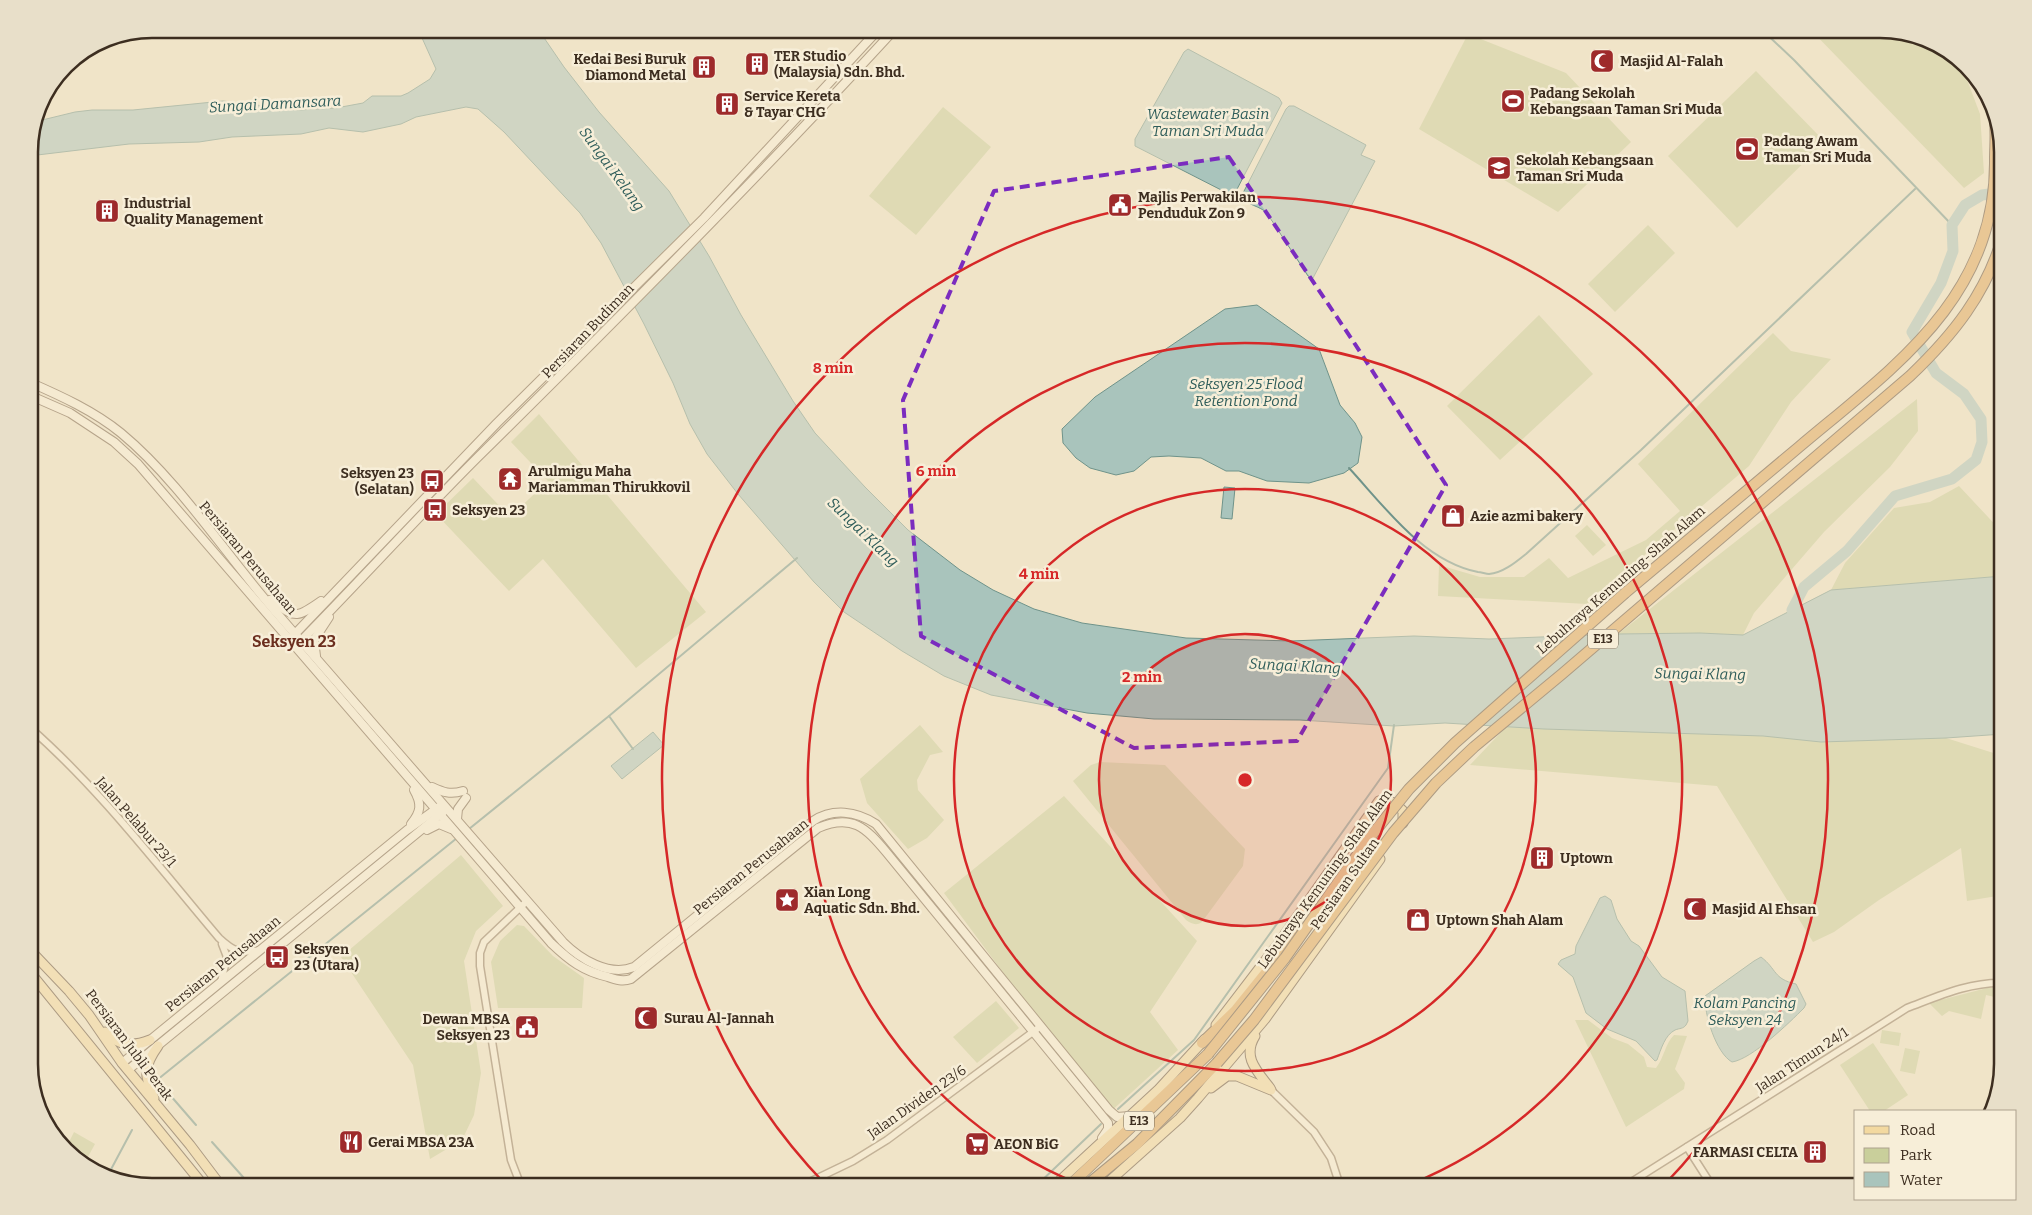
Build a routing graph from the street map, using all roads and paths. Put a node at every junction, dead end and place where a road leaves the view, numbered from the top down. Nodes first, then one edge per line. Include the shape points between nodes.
1 (871, 38) edge
2 (887, 38) edge
3 (1994, 197) edge
4 (1994, 261) edge
5 (38, 386) edge
6 (38, 399) edge
7 (335, 592) junction
8 (264, 598) junction
9 (340, 601) junction
10 (292, 637) junction
11 (301, 641) junction
12 (295, 647) junction
13 (316, 657) junction
14 (38, 735) edge
15 (392, 759) junction
16 (428, 785) junction
17 (446, 805) junction
18 (437, 812) junction
19 (459, 821) junction
20 (407, 830) junction
21 (454, 831) junction
22 (413, 837) junction
23 (527, 901) junction
24 (520, 908) junction
25 (1315, 914) junction
26 (219, 938) junction
27 (260, 950) junction
28 (38, 958) edge
29 (38, 982) edge
30 (220, 982) junction
31 (1994, 982) edge
32 (89, 1016) junction
33 (1265, 1019) junction
34 (1041, 1026) junction
35 (1033, 1032) junction
36 (150, 1040) junction
37 (1202, 1043) junction
38 (158, 1046) junction
39 (106, 1066) junction
40 (123, 1068) junction
41 (124, 1089) junction
42 (1271, 1090) junction
43 (1198, 1098) junction
44 (158, 1108) junction
45 (1130, 1116) junction
46 (1137, 1144) junction
47 (171, 1146) junction
48 (190, 1146) junction
49 (1687, 1147) junction
50 (1088, 1155) junction
51 (186, 1164) junction
52 (197, 1178) edge
53 (214, 1178) edge
54 (518, 1178) edge
55 (818, 1178) edge
56 (1063, 1178) edge
57 (1077, 1178) edge
58 (1096, 1178) edge
59 (1103, 1178) edge
60 (1113, 1178) edge
61 (1337, 1178) edge
62 (1638, 1178) edge
63 (1707, 1178) edge

1 - 7 main road, Persiaran Budiman via 704,218 502,417
2 - 9 main road, Persiaran Budiman via 710,226
3 - 25 highway, Lebuhraya Kemuning-Shah Alam / E13, bridge via 1986,231 1966,279 1941,318 1898,364 1625,593 1455,742 1390,812
4 - 46 highway, Lebuhraya Kemuning-Shah Alam / E13, bridge via 1963,318 1945,342 1910,376 1474,747 1436,783 1393,833 1254,1020 1217,1063
5 - 8 main road, Persiaran Perusahaan via 75,402 121,432 167,479
6 - 10 main road, Persiaran Perusahaan via 70,413 114,442 138,464
7 - 8 main road via 305,612 295,614
7 - 10 main road, Persiaran Budiman
8 - 10 main road, Persiaran Perusahaan
9 - 11 main road, Persiaran Budiman
9 - 13 main road via 314,640
10 - 11 main road, Persiaran Perusahaan
10 - 12 main road, Persiaran Perusahaan
11 - 12 main road, Persiaran Budiman
11 - 13 main road, Persiaran Perusahaan
12 - 15 main road, Persiaran Perusahaan
13 - 16 main road, Persiaran Perusahaan
14 - 26 street, Jalan Pelabur 23/1 via 107,805
15 - 18 main road, Persiaran Perusahaan
15 - 20 main road via 421,804
16 - 17 main road, Persiaran Perusahaan
16 - 19 main road via 446,793 464,795 458,809
17 - 18 main road, Persiaran Perusahaan
17 - 19 main road, Persiaran Perusahaan
18 - 20 main road, Persiaran Perusahaan
18 - 21 main road, Persiaran Perusahaan
18 - 22 main road, Persiaran Perusahaan
19 - 23 main road, Persiaran Perusahaan
20 - 27 main road, Persiaran Perusahaan
21 - 22 main road via 439,824
21 - 24 main road, Persiaran Perusahaan
22 - 38 main road, Persiaran Perusahaan
23 - 24 street
23 - 34 main road, Persiaran Perusahaan via 563,942 583,959 625,970 640,962 813,821 838,812 856,814 876,824
24 - 35 main road, Persiaran Perusahaan via 550,944 580,968 624,981 640,973 818,828 850,823 869,832
24 - 54 street via 484,942 480,954 511,1160
25 - 37 highway, bridge via 1236,1010
25 - 57 highway, Lebuhraya Kemuning-Shah Alam / E13, bridge via 1285,958 1208,1054
26 - 27 street, Jalan Pelabur 23/1 via 238,952
26 - 30 street, Jalan Pelabur 23/1 via 227,957
27 - 30 main road, Persiaran Perusahaan
28 - 32 main road, Persiaran Jubli Perak
29 - 39 main road
30 - 36 main road, Persiaran Perusahaan
31 - 49 street, Jalan Timun 24/1 via 1955,990 1907,1008
32 - 36 main road via 116,1042 138,1045
32 - 40 main road, Persiaran Jubli Perak
33 - 37 main road, Persiaran Sultan via 1405,821 1403,811 1395,803 1379,801 1278,944
33 - 42 main road via 1251,1043 1249,1054
33 - 43 main road, Persiaran Sultan
34 - 35 street, Jalan Dividen 23/6
34 - 45 main road, Persiaran Perusahaan via 1109,1110 1117,1117
35 - 50 main road, Persiaran Perusahaan via 1108,1123 1105,1135
35 - 55 street, Jalan Dividen 23/6 via 887,1140
36 - 40 main road, Persiaran Perusahaan
37 - 45 main road, Persiaran Sultan
38 - 40 main road, Persiaran Perusahaan
38 - 44 main road via 149,1058 145,1075
39 - 40 main road
39 - 41 main road
40 - 41 main road
40 - 44 main road, Persiaran Jubli Perak
41 - 47 main road
42 - 43 main road via 1237,1076 1226,1076
42 - 61 street via 1314,1132 1331,1158
43 - 60 main road, Persiaran Sultan
44 - 48 main road, Persiaran Jubli Perak
45 - 50 main road, Persiaran Sultan
46 - 58 highway, E13
46 - 59 highway
47 - 48 main road
47 - 51 main road
48 - 51 main road
48 - 53 main road, Persiaran Jubli Perak
49 - 62 street, Jalan Timun 24/1
49 - 63 street
50 - 56 main road, Persiaran Sultan
51 - 52 main road

